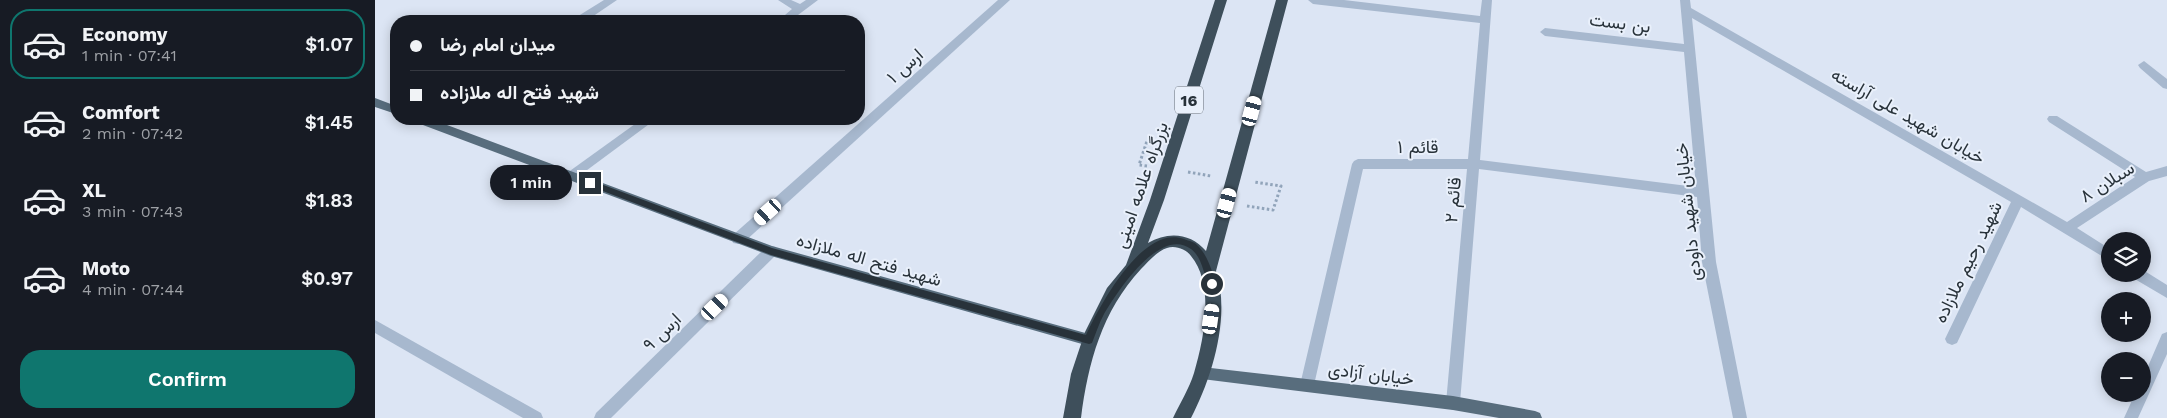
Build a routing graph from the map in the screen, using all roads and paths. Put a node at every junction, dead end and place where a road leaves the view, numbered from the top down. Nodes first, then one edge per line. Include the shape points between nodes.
1 (612, 0) edge
2 (783, 0) edge
3 (813, 0) edge
4 (1005, 0) edge
5 (1221, 0) edge
6 (1282, 0) edge
7 (1313, 0) edge
8 (1487, 0) edge
9 (1689, 3) edge
10 (800, 9) junction
11 (588, 15) edge
12 (792, 15) edge
13 (1486, 20) junction
14 (1545, 32) dead end
15 (1690, 50) junction
16 (2144, 65) dead end
17 (2167, 84) edge
18 (375, 102) edge
19 (390, 108) edge
20 (2053, 118) dead end
21 (439, 125) edge
22 (642, 125) edge
23 (1147, 141) dead end
24 (1473, 164) junction
25 (1139, 165) dead end
26 (2167, 171) edge
27 (571, 176) junction
28 (2145, 177) junction
29 (1281, 186) dead end
30 (1703, 193) junction
31 (2018, 200) junction
32 (1273, 210) dead end
33 (2067, 228) junction
34 (739, 239) junction
35 (2101, 250) edge
36 (771, 251) junction
37 (1132, 268) junction
38 (1208, 271) junction
39 (2151, 282) edge
40 (2167, 292) edge
41 (375, 326) edge
42 (2167, 338) edge
43 (1951, 339) dead end
44 (1089, 340) junction
45 (1202, 373) junction
46 (2151, 374) edge
47 (1307, 385) junction
48 (1453, 402) junction
49 (2138, 402) edge
50 (536, 418) edge
51 (601, 418) edge
52 (1072, 418) edge
53 (1182, 418) edge
54 (1535, 418) edge
55 (1740, 418) edge
56 (2131, 418) edge

1 - 11 street
2 - 10 street
3 - 10 street
4 - 34 street, ارس ۱
5 - 37 highway, بزرگراه علامه امینی / 16
6 - 38 highway, 16
7 - 13 street
8 - 13 street, قائم ۲
9 - 15 street, خیابان شهید داودی
9 - 31 street, خیابان شهید علی آراسته
10 - 12 street
13 - 24 street, قائم ۲
14 - 15 street, بن بست
15 - 30 street, خیابان شهید داودی
16 - 17 street
18 - 19 main road
20 - 28 street
21 - 27 main road, شهید فتح اله ملازاده
22 - 27 street
23 - 25 path
24 - 30 street, قائم ۱
24 - 47 street, قائم ۱ via 1358,164
24 - 48 street, قائم ۲
26 - 28 street, سبلان ۸
27 - 34 main road, شهید فتح اله ملازاده
28 - 33 street, سبلان ۸
29 - 32 path
30 - 55 street, خیابان شهید داودی via 1709,262
31 - 33 street, خیابان شهید علی آراسته
31 - 43 street, شهید رحیم ملازاده
33 - 35 street, خیابان شهید علی آراسته
34 - 36 main road, شهید فتح اله ملازاده
36 - 44 main road, شهید فتح اله ملازاده
36 - 51 street, ارس ۹
37 - 38 highway, 16 via 1158,244 1177,240 1194,246
37 - 44 highway, 16 via 1101,312
38 - 45 highway, 16 via 1213,306
39 - 40 street
41 - 50 street
42 - 46 street
44 - 52 highway, 16 via 1079,372
45 - 47 main road, خیابان آزادی
45 - 53 highway, 16
47 - 48 main road, خیابان آزادی
48 - 54 main road, خیابان آزادی
49 - 56 street

